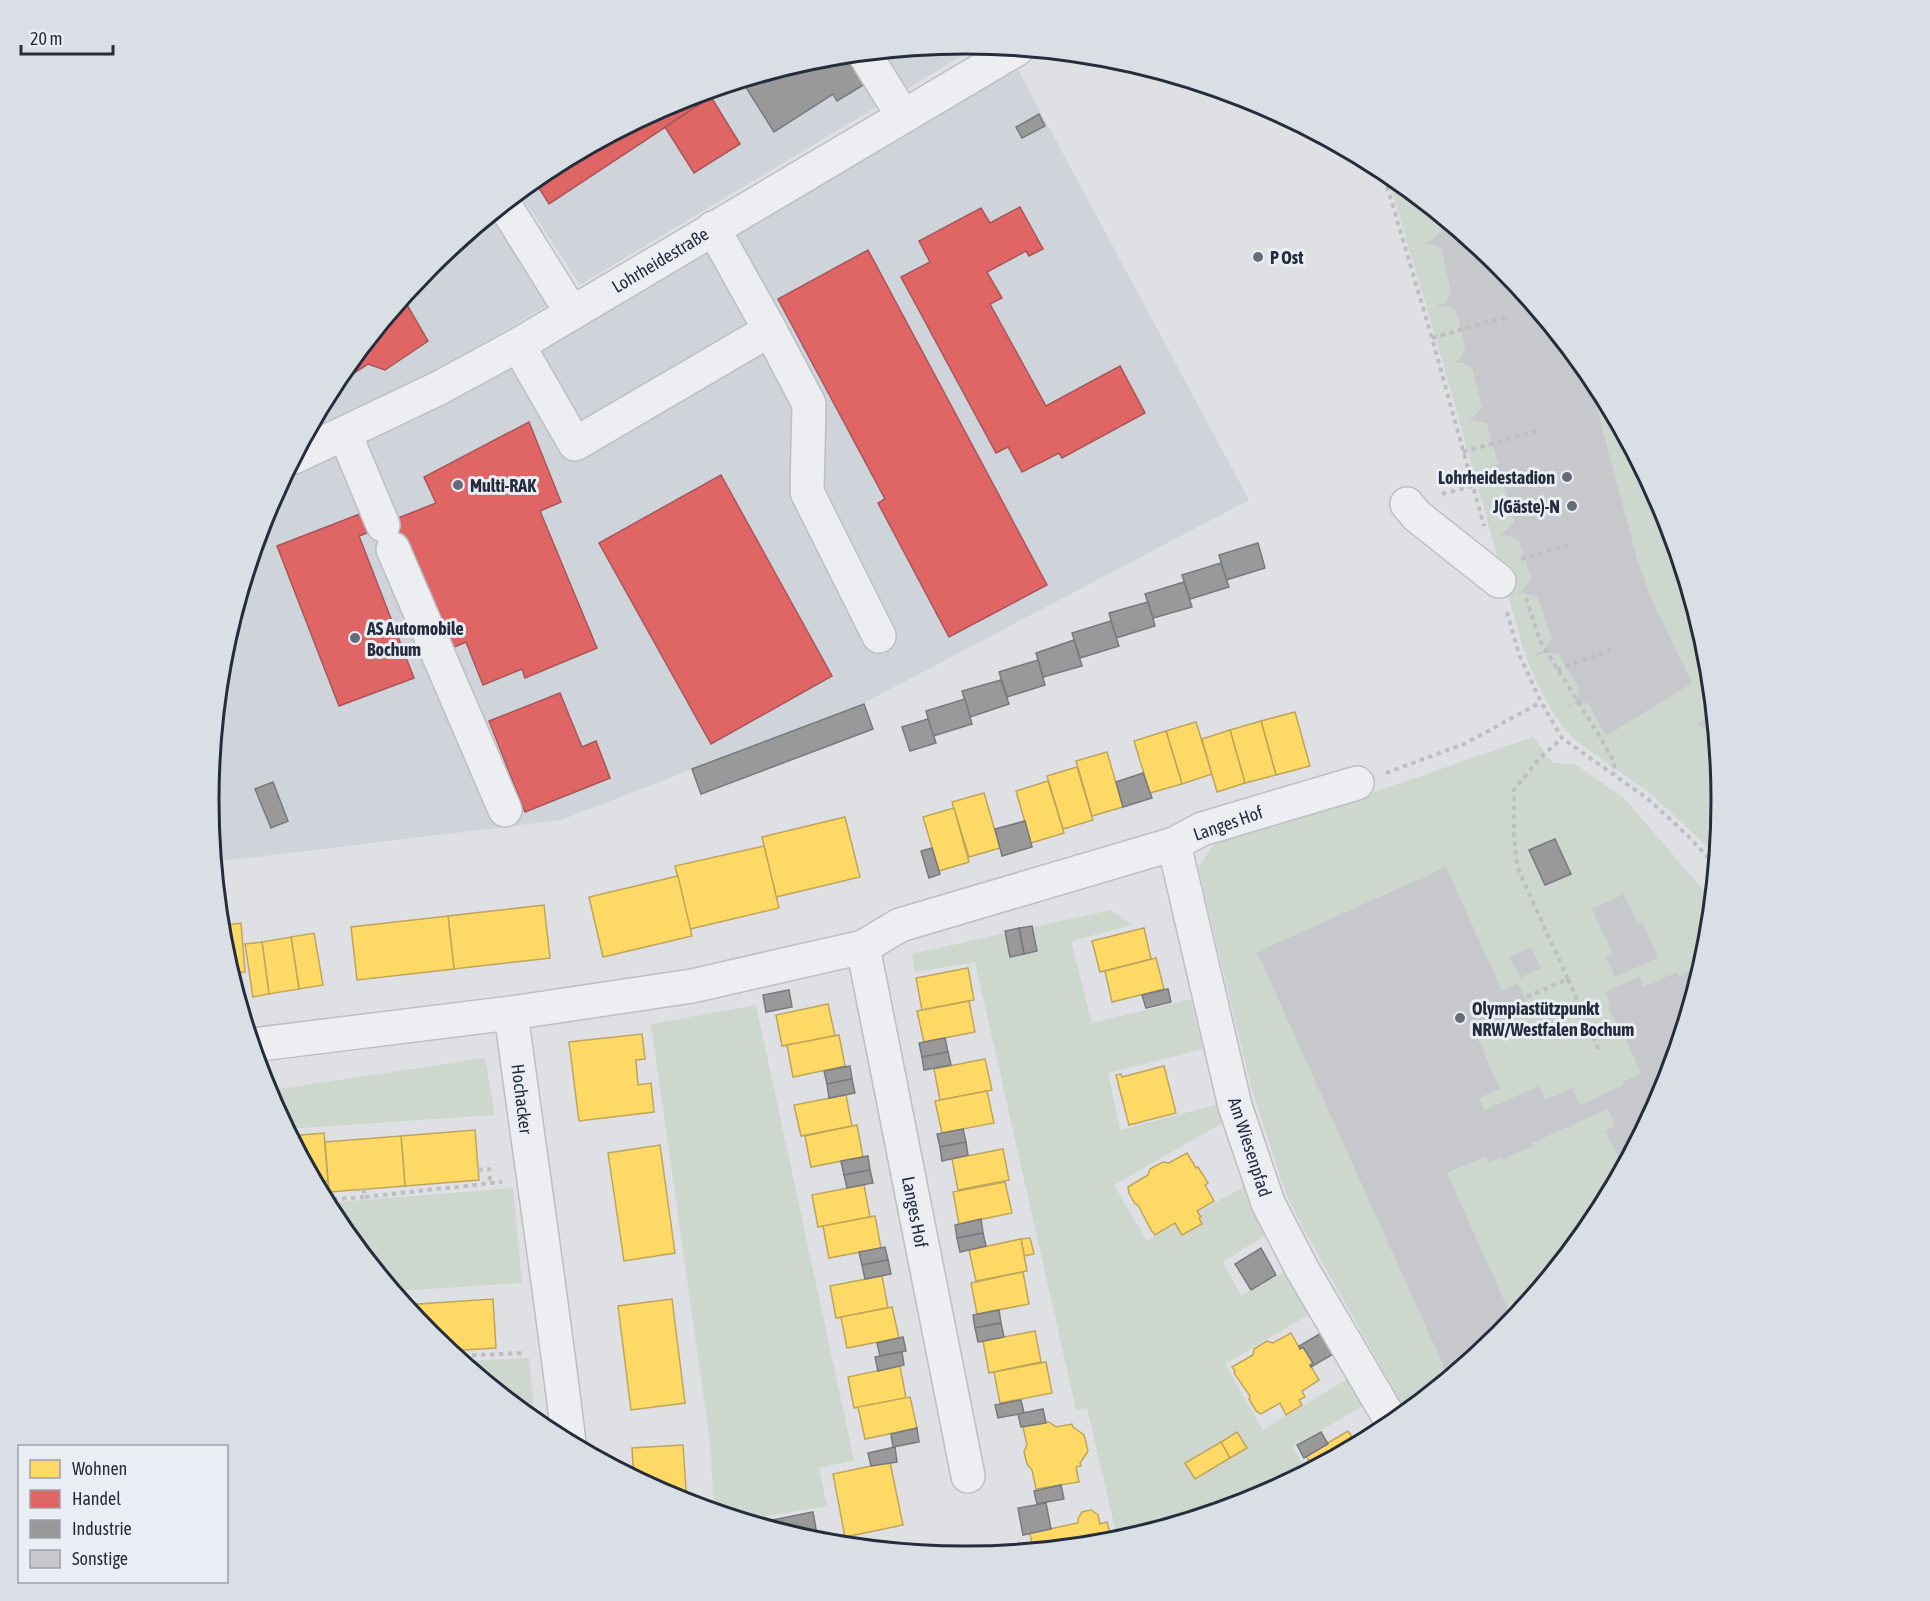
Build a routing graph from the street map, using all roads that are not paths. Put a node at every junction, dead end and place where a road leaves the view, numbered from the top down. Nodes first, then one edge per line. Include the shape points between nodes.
1 (1006, 56) edge
2 (868, 60) edge
3 (903, 116) junction
4 (508, 210) edge
5 (713, 228) junction
6 (572, 313) junction
7 (770, 330) junction
8 (518, 345) junction
9 (345, 434) junction
10 (305, 452) edge
11 (1407, 504) dead end
12 (1511, 585) road end
13 (879, 636) dead end
14 (1357, 783) road end
15 (505, 810) dead end
16 (1174, 844) junction
17 (863, 946) junction
18 (511, 1013) junction
19 (260, 1044) edge
20 (1388, 1415) edge
21 (568, 1432) edge
22 (968, 1476) dead end

1 - 3 street, Lohrheidestraße
2 - 3 street
3 - 5 street, Lohrheidestraße
4 - 6 street
5 - 6 street, Lohrheidestraße
5 - 7 street
6 - 8 street, Lohrheidestraße
7 - 8 street via 575,444
7 - 13 street via 809,404 807,492
8 - 9 street, Lohrheidestraße
9 - 10 street, Lohrheidestraße
9 - 15 street
11 - 12 street via 1417,516
14 - 16 street, Langes Hof via 1202,829
16 - 17 street, Langes Hof via 900,925
16 - 20 street, Am Wiesenpfad via 1235,1106 1268,1203
17 - 18 street, Langes Hof via 692,986
17 - 22 street, Langes Hof
18 - 19 street
18 - 21 street, Hochacker

